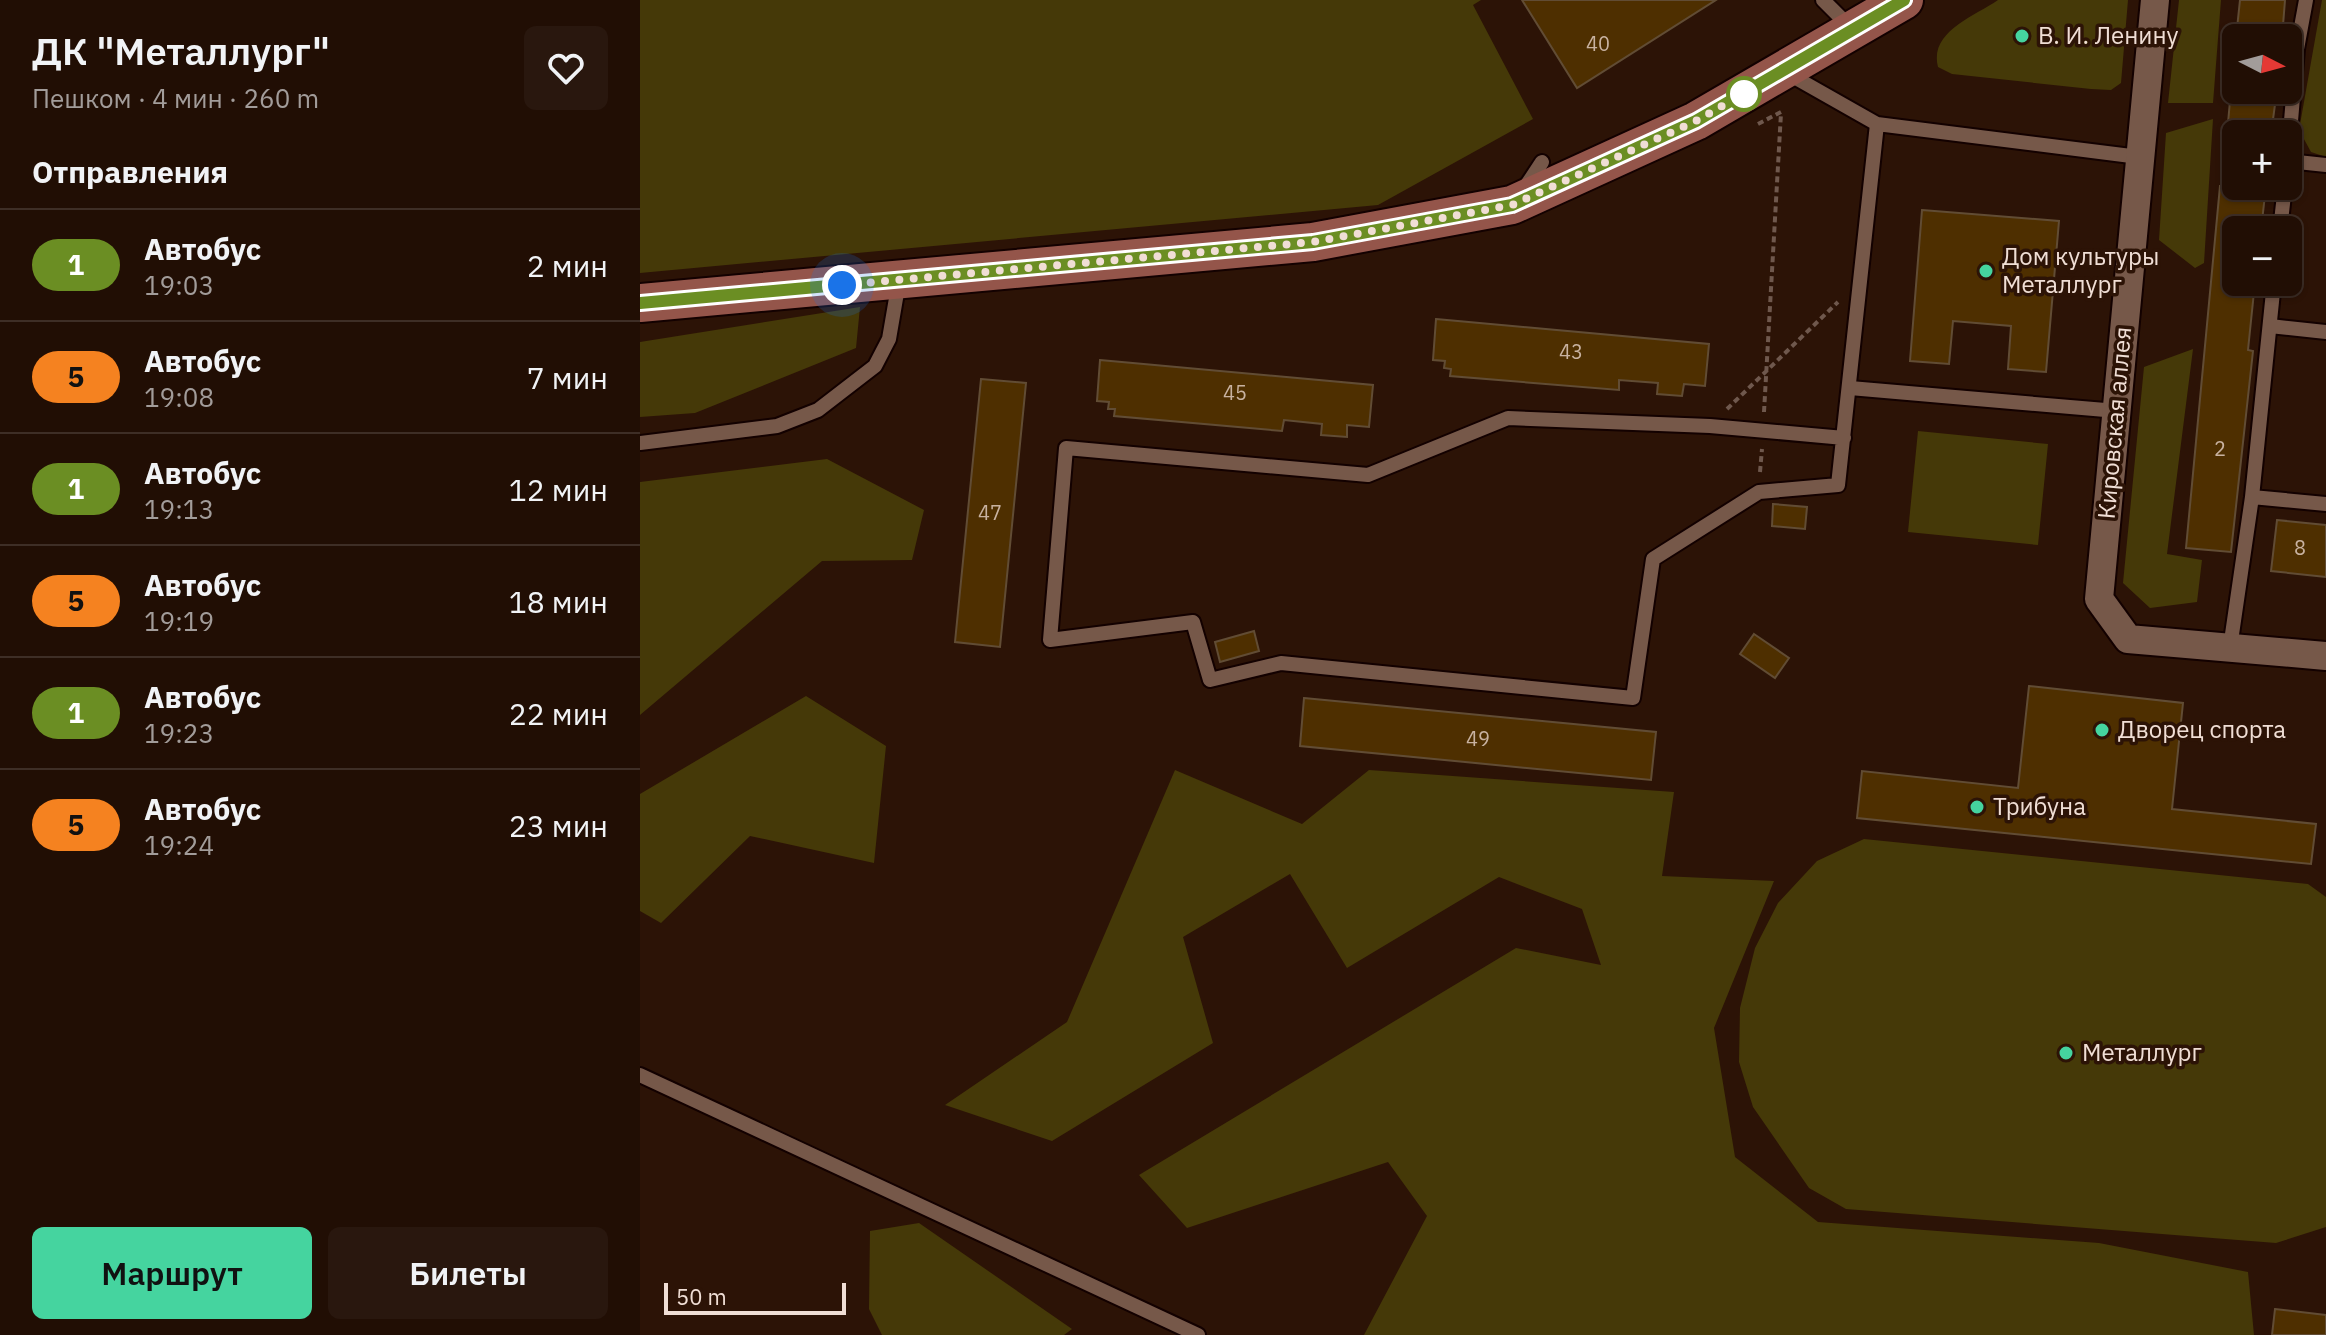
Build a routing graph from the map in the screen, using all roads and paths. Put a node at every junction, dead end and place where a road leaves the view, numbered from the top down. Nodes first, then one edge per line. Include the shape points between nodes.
1 (1823, 0) edge
2 (1904, 0) edge
3 (2155, 0) edge
4 (2306, 0) edge
5 (1854, 30) junction
6 (1783, 71) junction
7 (2291, 120) edge
8 (1877, 124) junction
9 (2139, 157) junction
10 (2302, 161) edge
11 (1542, 162) dead end
12 (2326, 165) edge
13 (1512, 205) junction
14 (899, 280) junction
15 (1861, 281) junction
16 (2273, 296) edge
17 (640, 303) edge
18 (2270, 326) junction
19 (2326, 332) edge
20 (1767, 367) junction
21 (1850, 388) junction
22 (2117, 411) junction
23 (1710, 426) junction
24 (1763, 431) junction
25 (1844, 438) junction
26 (640, 443) edge
27 (1759, 492) junction
28 (2252, 497) junction
29 (2326, 504) edge
30 (2230, 648) junction
31 (2326, 656) edge
32 (640, 1075) edge
33 (1198, 1335) edge

1 - 5 lane
2 - 5 main road
3 - 9 street, Кировская аллея
4 - 7 lane
5 - 6 main road
6 - 8 lane
6 - 13 main road via 1696,121
6 - 20 path
8 - 9 lane
8 - 15 lane
9 - 22 street, Кировская аллея
10 - 12 lane
11 - 13 lane
13 - 14 main road via 1313,242
14 - 17 main road
14 - 26 lane via 889,339 875,366 818,410 777,426
15 - 20 path
15 - 21 lane
16 - 18 lane
18 - 19 lane
18 - 28 lane
20 - 23 path
20 - 24 path
21 - 22 lane
21 - 25 lane
22 - 30 street, Кировская аллея via 2099,599 2128,639
23 - 24 lane
23 - 27 lane via 1508,418 1368,475 1066,448 1050,640 1193,622 1210,680 1281,663 1633,698 1653,559
24 - 25 lane
24 - 27 path
25 - 27 lane via 1838,485
28 - 29 lane
28 - 30 lane
30 - 31 street, Кировская аллея
32 - 33 lane

